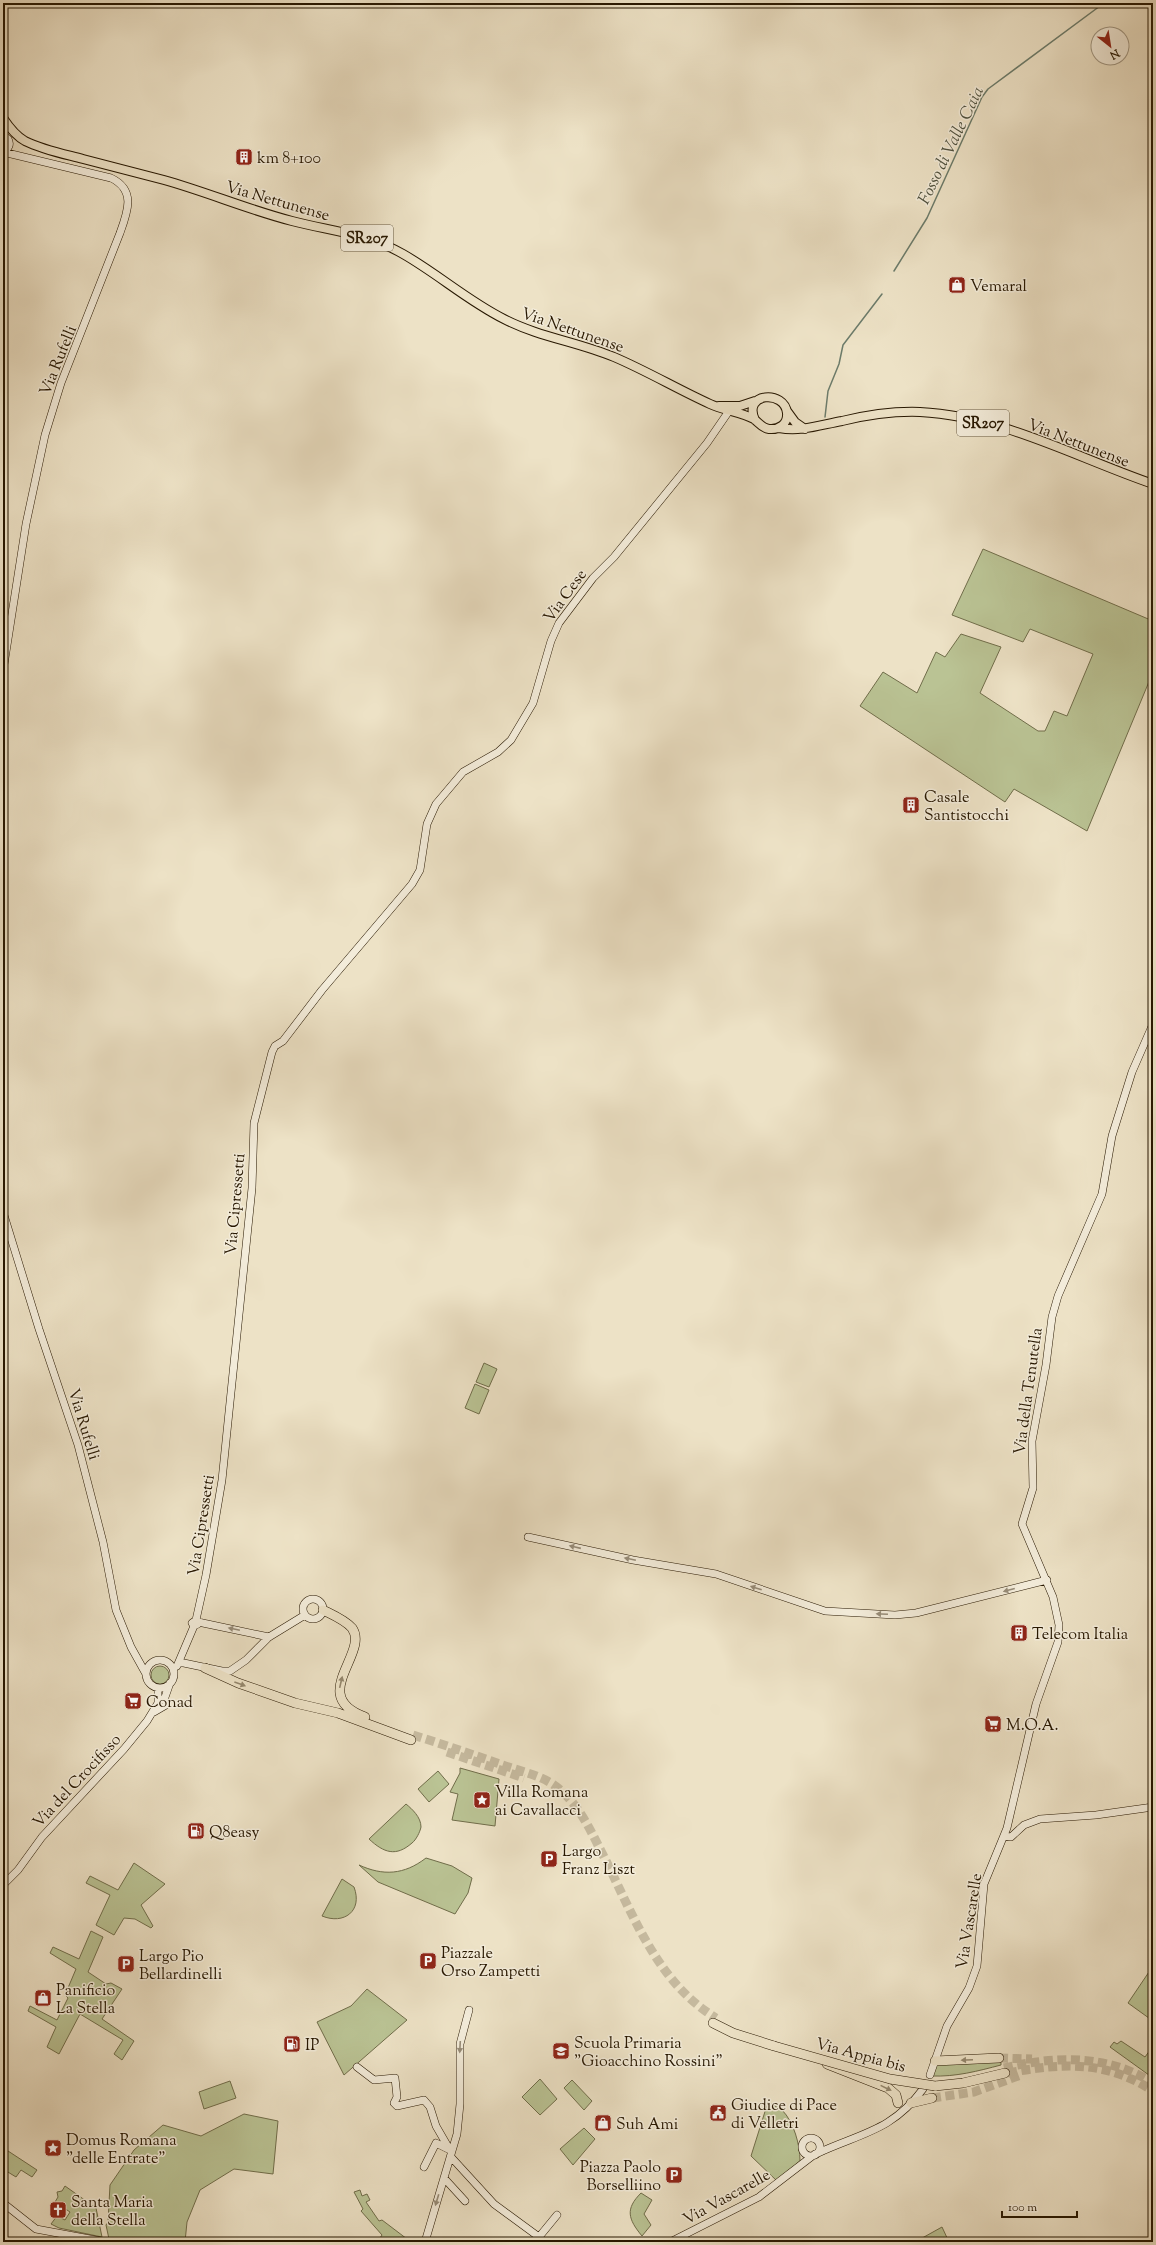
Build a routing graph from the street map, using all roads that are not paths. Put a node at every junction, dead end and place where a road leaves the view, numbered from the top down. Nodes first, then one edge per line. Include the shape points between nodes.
1 (3, 118) edge
2 (8, 130) edge
3 (23, 140) junction
4 (8, 141) edge
5 (3, 152) edge
6 (16, 154) junction
7 (755, 401) junction
8 (714, 406) junction
9 (729, 411) junction
10 (787, 411) junction
11 (755, 420) junction
12 (779, 428) junction
13 (805, 429) junction
14 (1153, 484) edge
15 (3, 671) edge
16 (423, 842) joint
17 (1153, 1024) edge
18 (3, 1212) edge
19 (528, 1537) dead end
20 (1047, 1580) junction
21 (323, 1610) junction
22 (305, 1615) junction
23 (196, 1623) junction
24 (269, 1637) junction
25 (131, 1647) junction
26 (179, 1662) junction
27 (153, 1663) junction
28 (170, 1664) junction
29 (205, 1668) junction
30 (174, 1673) junction
31 (146, 1674) junction
32 (170, 1683) junction
33 (156, 1688) junction
34 (166, 1705) dead end
35 (154, 1712) junction
36 (1153, 1807) edge
37 (1004, 1836) junction
38 (3, 1885) edge
39 (469, 2010) dead end
40 (715, 2020) tunnel mouth
41 (775, 2043) junction
42 (809, 2056) junction
43 (999, 2058) tunnel mouth
44 (935, 2061) junction
45 (357, 2067) dead end
46 (1004, 2071) tunnel mouth
47 (934, 2080) junction
48 (923, 2089) dead end
49 (932, 2098) tunnel mouth
50 (898, 2103) dead end
51 (911, 2103) junction
52 (817, 2140) junction
53 (839, 2144) junction
54 (449, 2148) junction
55 (804, 2152) junction
56 (816, 2154) junction
57 (451, 2157) junction
58 (424, 2167) dead end
59 (794, 2171) junction
60 (444, 2178) junction
61 (465, 2201) dead end
62 (3, 2203) edge
63 (557, 2215) dead end
64 (106, 2242) edge
65 (425, 2242) edge
66 (670, 2242) edge

1 - 2 main road, Via Nettunense / SR207
2 - 3 main road, Via Nettunense / SR207
2 - 4 street
3 - 4 street
3 - 8 main road, Via Nettunense / SR207 via 167,181 285,219 381,242 511,323 612,356
4 - 5 street
4 - 6 street
5 - 6 street, Via Rufelli
6 - 15 street, Via Rufelli via 111,178 125,188 129,202 127,214 60,388 45,435 26,524
7 - 8 main road, Via Nettunense / SR207 via 740,406
7 - 10 main road, Via Nettunense / SR207 via 764,397 774,398
7 - 11 main road via 752,412
8 - 9 main road, Via Nettunense / SR207
9 - 11 main road, Via Nettunense / SR207
9 - 16 street, Via Cese via 707,443 560,621 550,641 534,699 523,722 503,748 468,768 452,783 432,812
10 - 12 main road via 786,421
10 - 13 main road, Via Nettunense / SR207 via 795,422
11 - 12 main road, Via Nettunense / SR207 via 763,427
12 - 13 main road, Via Nettunense / SR207
13 - 14 main road, Via Nettunense / SR207 via 892,412 956,416 1050,444
16 - 23 street, Via Cipressetti via 420,870 411,886 272,1052 254,1122 252,1188 223,1473
17 - 20 street, Via della Tenutella via 1132,1072 1112,1136 1102,1194 1058,1296 1052,1317 1032,1441 1033,1486 1022,1522
18 - 25 street, Via Rufelli via 78,1445 103,1542 112,1598
20 -> 19 street via 916,1613 897,1615 836,1612 814,1608 716,1574
20 - 37 street, Via della Tenutella via 1057,1613 1058,1642 1038,1699
21 - 22 street via 320,1616 314,1619
21 - 22 street via 321,1602 311,1599 303,1605
29 -> 21 highway via 238,1683 295,1703 338,1713 412,1738 356,1714 344,1703 340,1691 342,1676 355,1645 354,1633 347,1624
22 - 24 street
24 -> 23 street
23 - 26 street, Via Cipressetti
24 - 29 street via 233,1670 225,1672
25 - 27 street, Via Rufelli via 144,1660
25 - 31 street, Via Rufelli
26 - 28 street
26 - 29 street
26 - 30 street, Via Cipressetti
27 - 28 street via 161,1660
27 - 31 street
28 - 30 street
30 - 32 street
31 - 33 street via 148,1681
32 - 33 street
32 - 33 street via 164,1700
33 - 35 street, Via del Crocifisso via 158,1700
34 - 35 street
35 - 38 street, Via del Crocifisso via 124,1749 42,1837 18,1870
36 - 37 street via 1096,1815 1047,1817 1028,1823 1011,1837
37 - 44 street, Via Vascarelle via 984,1884 976,1971 947,2026
39 -> 54 street via 460,2044 460,2104
40 - 41 highway, Via Appia bis
41 - 42 highway, Via Appia bis, bridge
41 - 47 highway, Via Appia bis via 895,2074
42 - 47 highway, Via Appia bis, bridge via 896,2080
42 -> 50 highway, bridge via 890,2089 896,2095
43 -> 44 highway
44 - 47 street, Via Vascarelle
45 - 54 street via 374,2080 394,2078 397,2097 394,2103 397,2106 424,2100 430,2107 436,2126
46 - 47 highway, Via Appia bis
48 - 51 street, Via Vascarelle
49 - 51 highway
51 - 53 street, Via Vascarelle via 877,2130
52 - 53 street
52 - 55 street via 812,2138 804,2141
52 - 56 street via 820,2147
53 - 56 street, Via Vascarelle
54 - 57 street
54 - 58 street via 436,2143
55 - 56 street via 810,2156
55 - 59 street, Via Vascarelle via 803,2160
56 - 59 street, Via Vascarelle
57 - 60 street
57 - 63 street via 494,2204 540,2237
59 - 66 street, Via Vascarelle via 749,2203
60 - 61 street
60 -> 65 street
62 - 64 street via 36,2229

